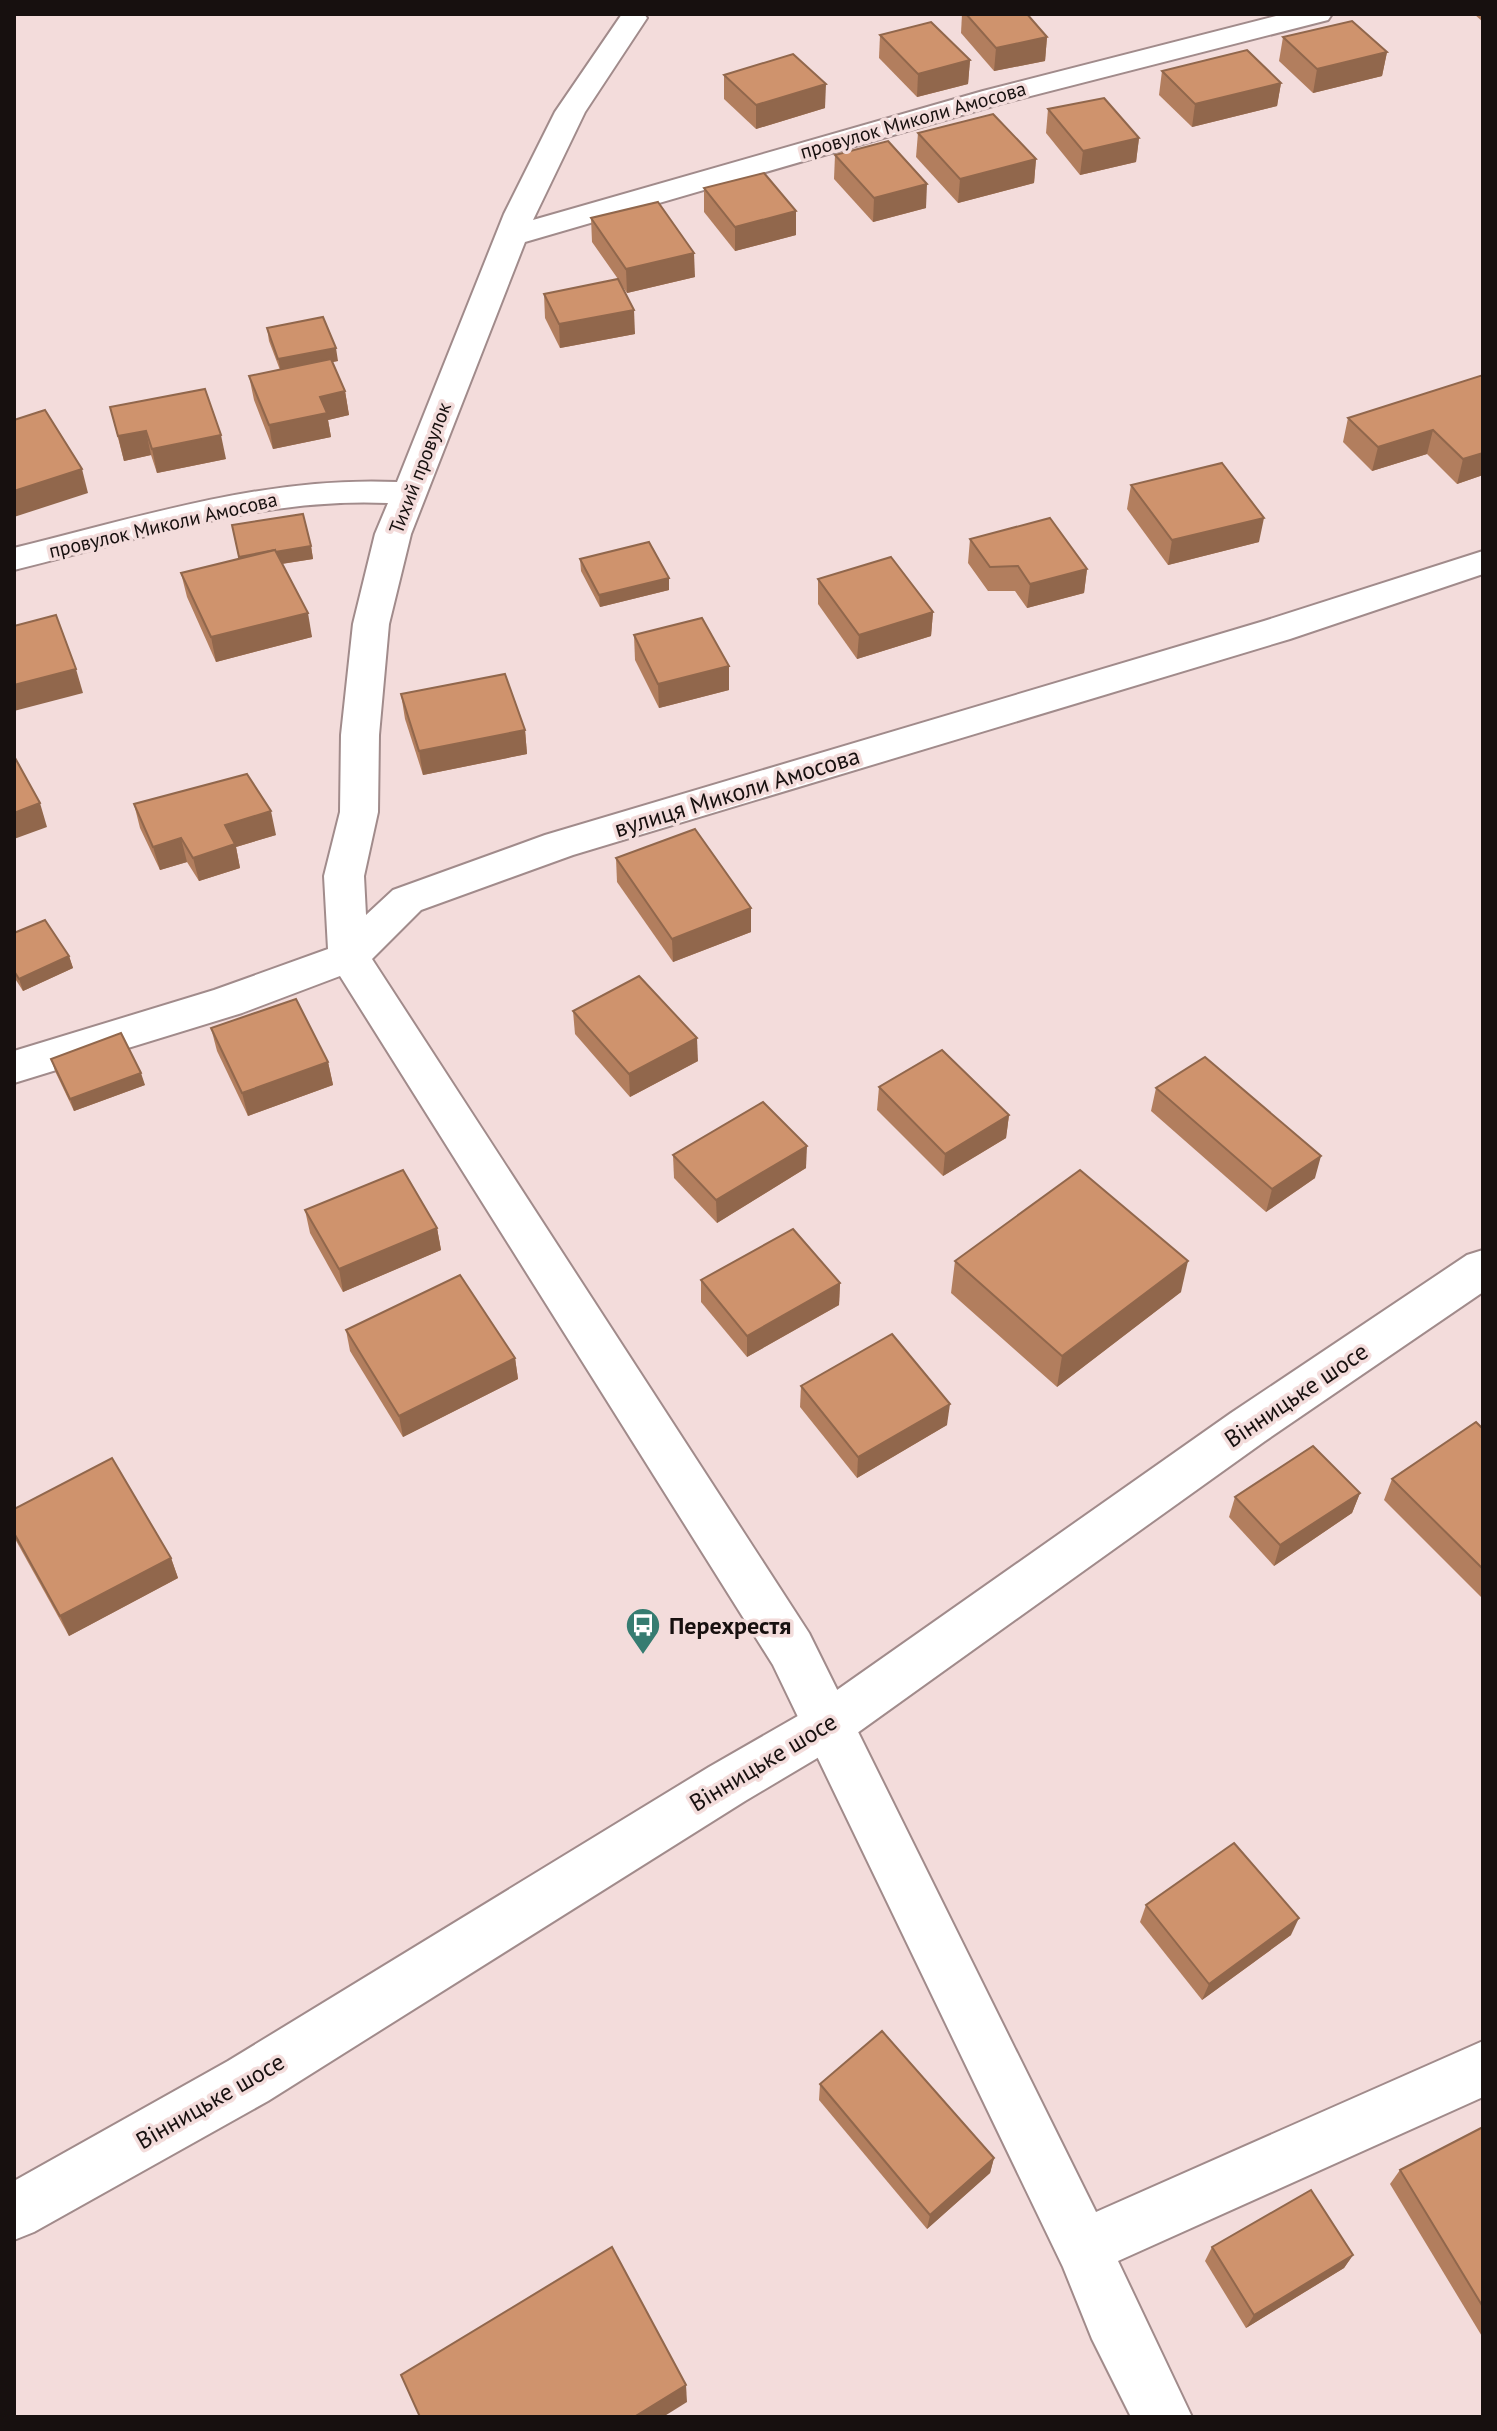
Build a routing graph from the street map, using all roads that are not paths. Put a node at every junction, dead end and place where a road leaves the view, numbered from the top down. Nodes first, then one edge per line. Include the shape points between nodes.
1 (1318, 14) edge
2 (636, 15) edge
3 (511, 236) junction
4 (409, 493) junction
5 (14, 559) edge
6 (1483, 562) edge
7 (349, 957) junction
8 (14, 1067) edge
9 (1483, 1268) edge
10 (828, 1725) junction
11 (1483, 2069) edge
12 (14, 2212) edge
13 (1083, 2247) junction
14 (1162, 2417) edge

1 - 3 street, провулок Миколи Амосова via 993,97
2 - 3 street, Тихий провулок via 570,112
3 - 4 street, Тихий провулок
4 - 5 street, провулок Миколи Амосова via 344,490 256,500
4 - 7 street, Тихий провулок via 371,624 359,812 344,876
6 - 7 street, вулиця Миколи Амосова via 1277,630 559,845 407,900
7 - 8 street, вулиця Миколи Амосова via 227,1002
7 - 10 street via 791,1649
9 - 10 street, Вінницьке шосе via 1248,1427
10 - 12 street, Вінницьке шосе via 248,2081
10 - 13 street
11 - 13 street
13 - 14 street

